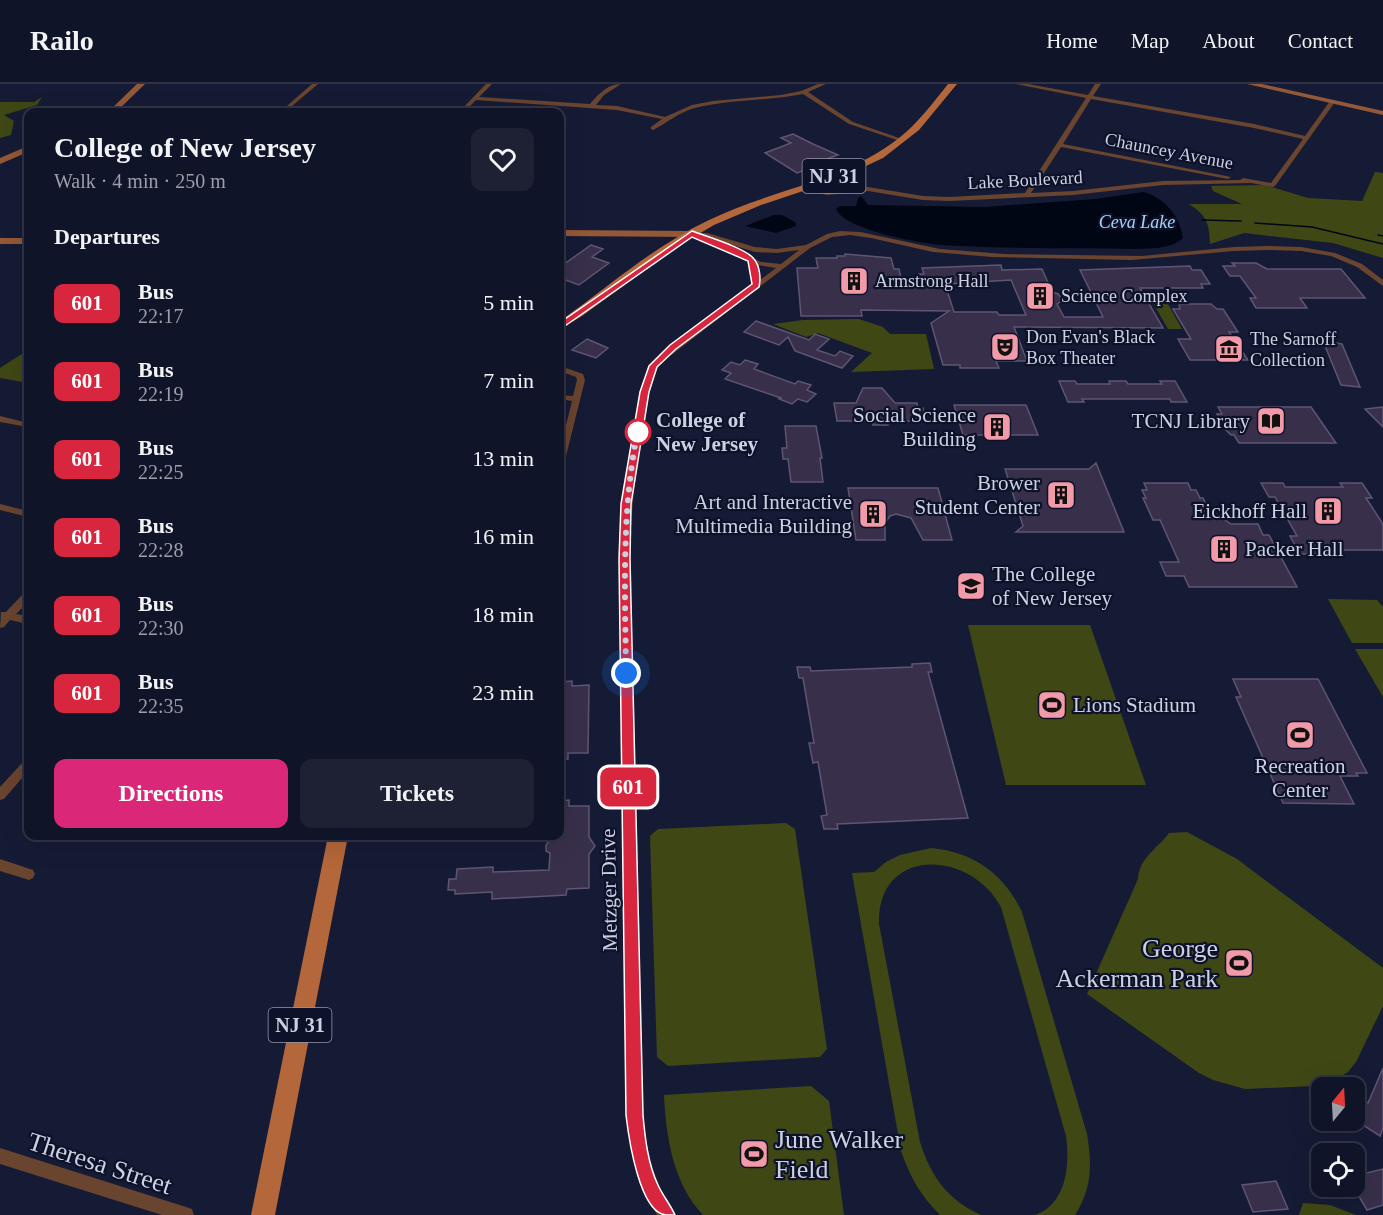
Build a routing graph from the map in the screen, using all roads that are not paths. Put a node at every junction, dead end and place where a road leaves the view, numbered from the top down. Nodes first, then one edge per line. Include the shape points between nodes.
1 (141, 84) edge
2 (315, 84) edge
3 (489, 84) edge
4 (618, 84) edge
5 (823, 84) edge
6 (953, 84) edge
7 (1019, 84) edge
8 (1098, 84) edge
9 (1251, 84) edge
10 (804, 92) junction
11 (1090, 97) junction
12 (476, 98) junction
13 (1332, 102) junction
14 (591, 106) junction
15 (116, 108) edge
16 (287, 108) edge
17 (465, 108) edge
18 (1383, 113) edge
19 (664, 118) junction
20 (653, 128) dead end
21 (1306, 138) junction
22 (902, 141) junction
23 (1060, 145) junction
24 (24, 151) edge
25 (0, 160) edge
26 (1249, 182) junction
27 (803, 188) junction
28 (1027, 195) junction
29 (564, 233) edge
30 (692, 234) junction
31 (0, 241) edge
32 (24, 241) edge
33 (808, 247) junction
34 (772, 250) junction
35 (751, 260) junction
36 (784, 264) junction
37 (754, 268) dead end
38 (1383, 284) edge
39 (564, 323) edge
40 (564, 370) edge
41 (564, 398) edge
42 (575, 399) junction
43 (0, 419) edge
44 (24, 424) edge
45 (564, 447) edge
46 (0, 507) edge
47 (24, 513) edge
48 (24, 600) edge
49 (3, 618) edge
50 (24, 620) edge
51 (24, 768) edge
52 (0, 795) edge
53 (337, 840) edge
54 (0, 865) edge
55 (29, 874) dead end
56 (0, 1156) edge
57 (186, 1215) edge
58 (263, 1215) edge
59 (666, 1215) edge

1 - 15 street
2 - 16 street
3 - 12 street
4 - 14 street
5 - 10 street
6 - 22 main road, NJ 31
7 - 11 street
8 - 11 street
9 - 13 street
10 - 19 street via 702,105
10 - 22 street via 851,123
11 - 21 street
11 - 23 street
12 - 14 street
12 - 17 street
13 - 18 street
13 - 21 street
14 - 19 street
19 - 20 street
21 - 26 street, Chauncey Avenue via 1273,185
22 - 27 main road, NJ 31 via 862,164
23 - 26 street, Chauncey Avenue
23 - 28 street
24 - 25 street
26 - 28 street, Lake Boulevard via 1154,183
27 - 28 street, Lake Boulevard via 827,193 868,189 935,199
27 - 30 main road, NJ 31 via 732,213
29 - 30 street
30 - 34 street
30 - 35 street
30 - 39 main road, NJ 31
31 - 32 street
33 - 34 street
33 - 36 street, Metzger Drive
33 - 38 street, Metzger Drive via 824,237 858,233 932,250 989,256 1143,258 1224,249 1286,248 1317,252 1358,266
34 - 36 street via 779,253
35 - 36 street via 767,266
35 - 37 street
36 - 59 street, Metzger Drive via 756,281 653,366 644,392 626,504 634,1115 643,1167
40 - 42 street via 580,376
41 - 42 street
42 - 45 street
43 - 44 street
46 - 47 street
48 - 49 street
49 - 50 street
51 - 52 street
53 - 58 main road, NJ 31
54 - 55 street
56 - 57 street, Theresa Street

